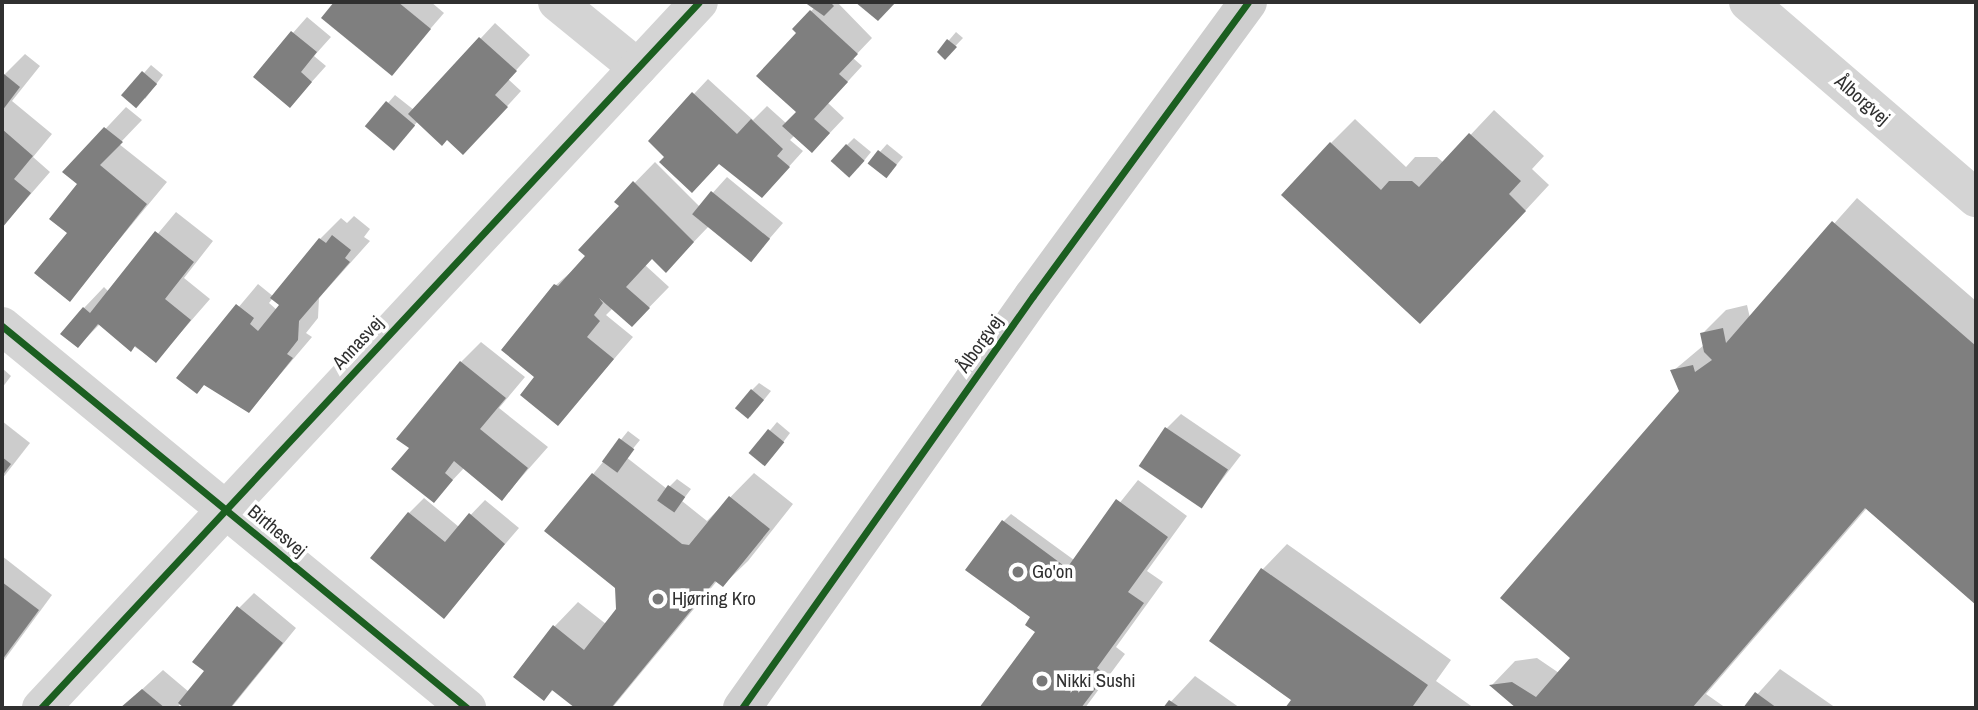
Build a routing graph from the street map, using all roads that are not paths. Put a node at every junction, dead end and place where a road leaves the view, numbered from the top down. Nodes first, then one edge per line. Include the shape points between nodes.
1 (557, 2) edge
2 (699, 2) edge
3 (1248, 2) edge
4 (1748, 2) edge
5 (638, 68) junction
6 (1976, 198) edge
7 (2, 326) edge
8 (225, 508) junction
9 (41, 708) edge
10 (467, 708) edge
11 (742, 708) edge

1 - 5 street
2 - 5 street, Annasvej
3 - 11 main road, Ålborgvej
4 - 6 street, Ålborgvej
5 - 8 street, Annasvej
7 - 8 street, Birthesvej
8 - 9 street, Annasvej
8 - 10 street, Birthesvej

